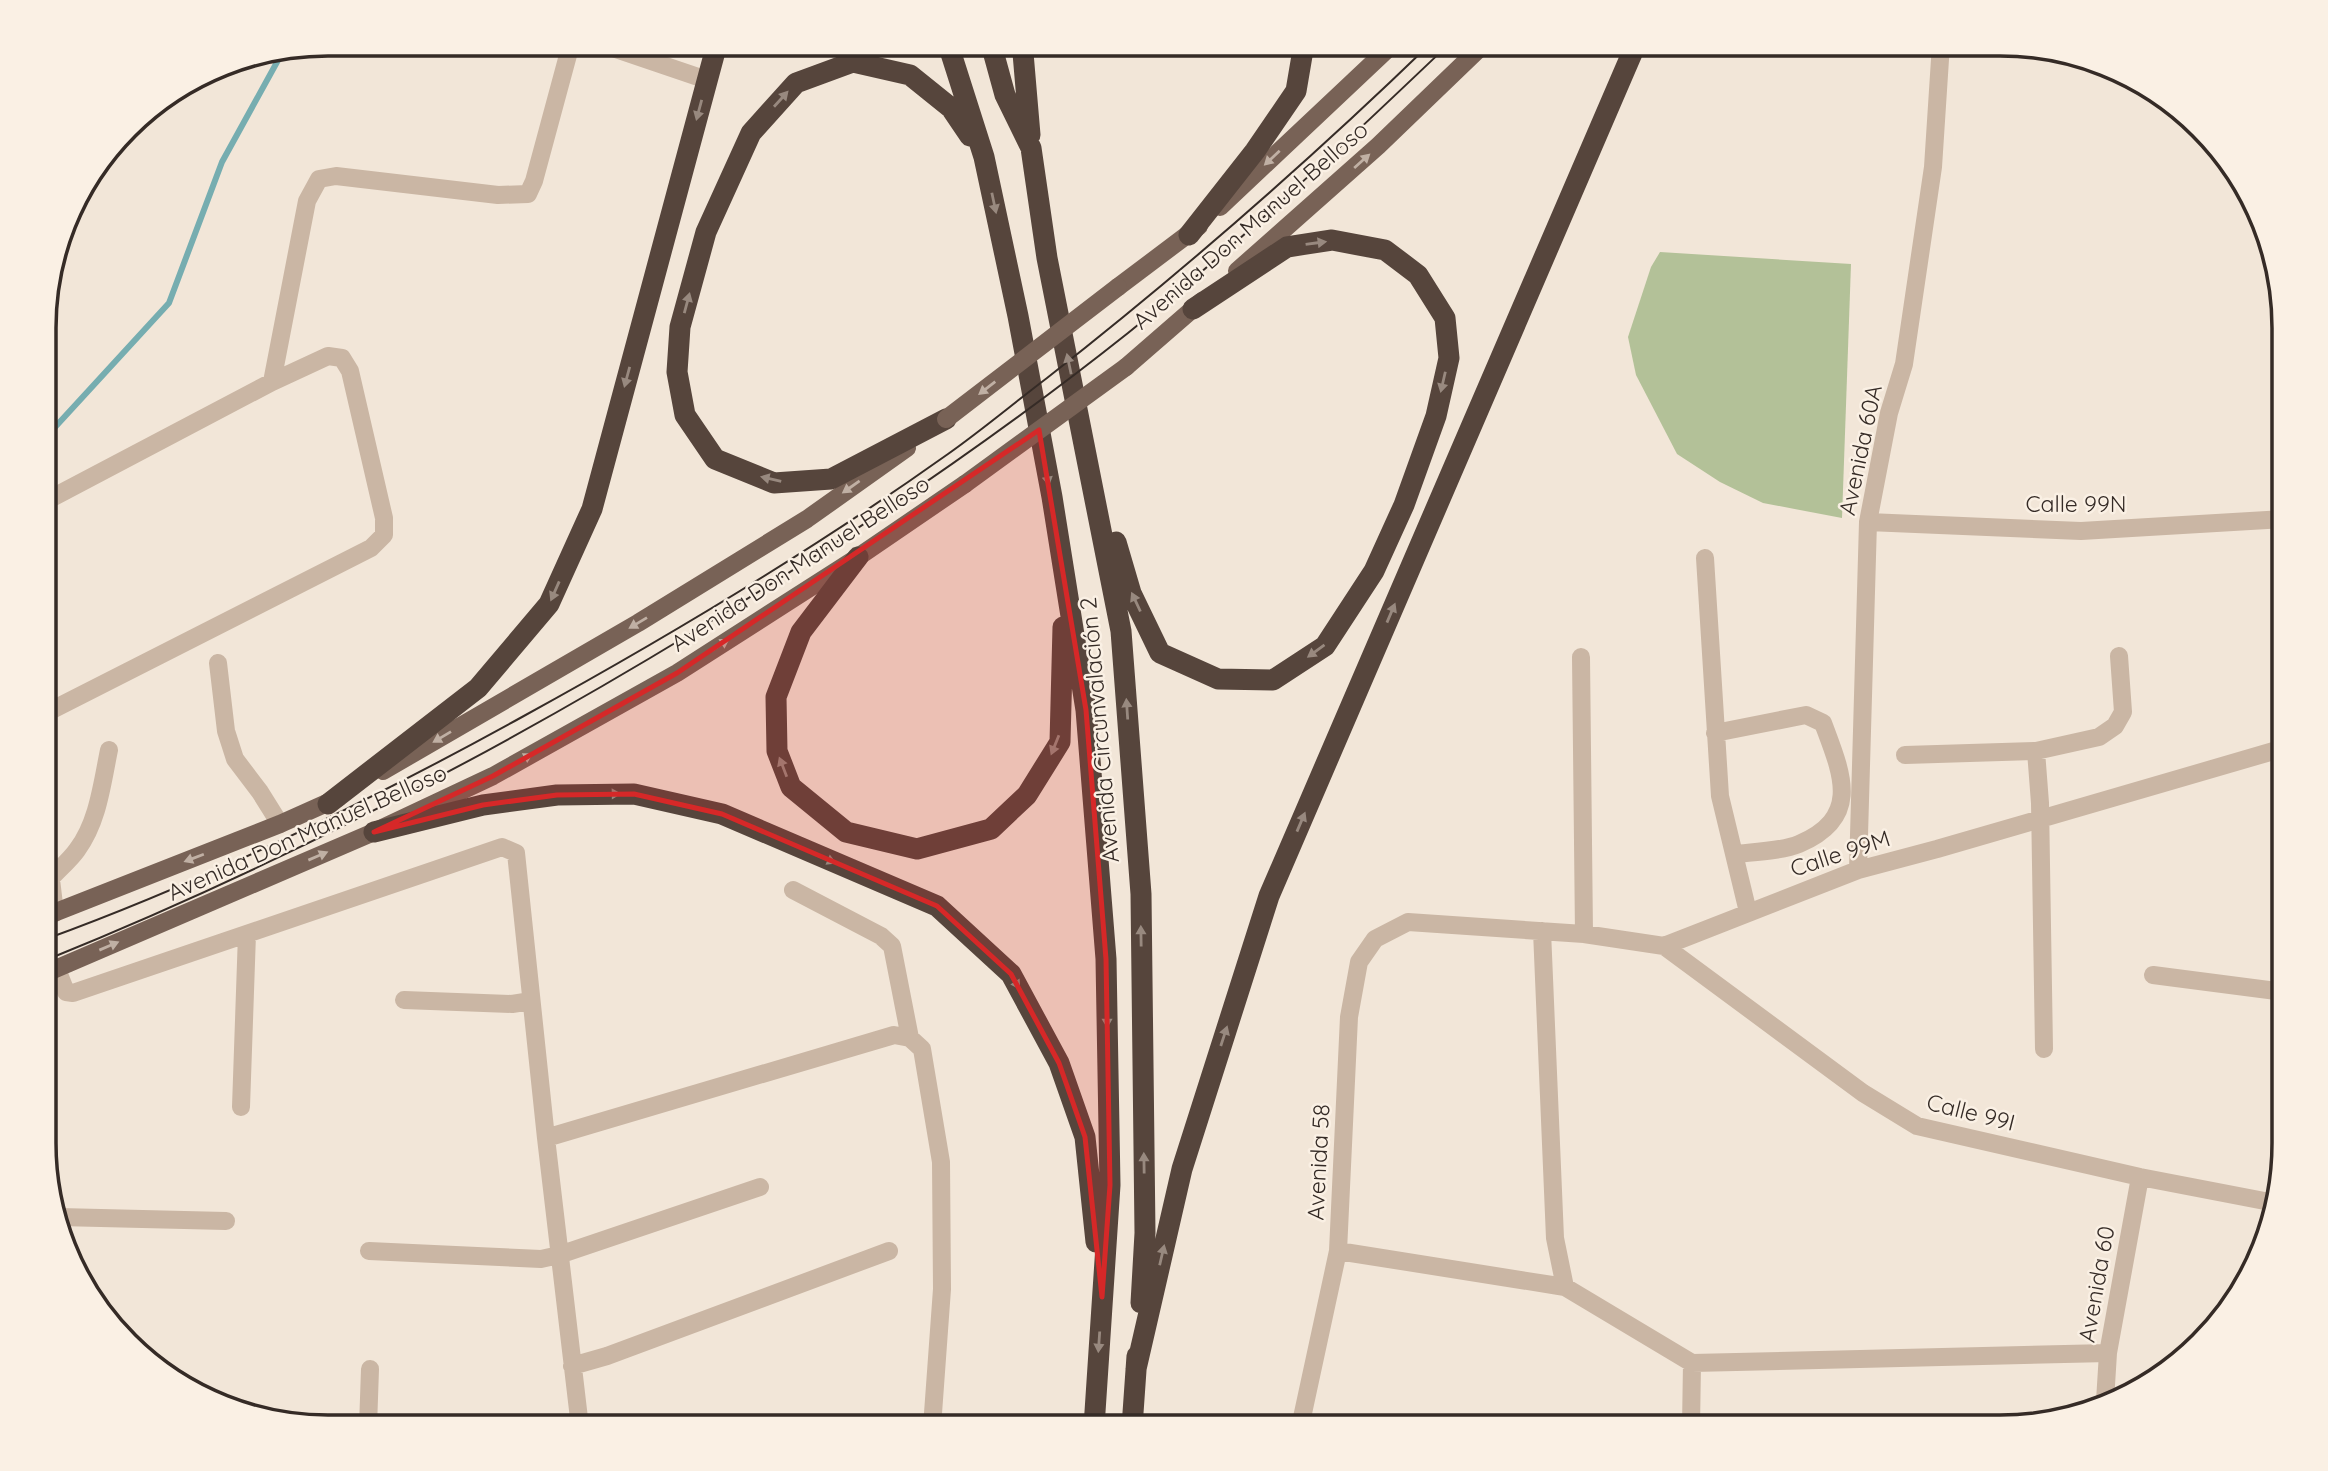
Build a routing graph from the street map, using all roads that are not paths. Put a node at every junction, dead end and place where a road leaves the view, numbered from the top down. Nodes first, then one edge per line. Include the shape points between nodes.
1 (568, 56) edge
2 (636, 56) edge
3 (714, 56) edge
4 (952, 56) edge
5 (994, 56) edge
6 (1023, 56) edge
7 (1302, 56) edge
8 (1380, 56) edge
9 (1472, 56) edge
10 (1631, 56) edge
11 (1940, 56) edge
12 (707, 80) junction
13 (1031, 148) junction
14 (984, 157) junction
15 (1189, 235) junction
16 (1193, 309) junction
17 (272, 382) junction
18 (946, 419) junction
19 (1082, 431) junction
20 (56, 496) edge
21 (2272, 520) edge
22 (1868, 522) junction
23 (858, 557) junction
24 (1705, 558) dead end
25 (1065, 580) junction
26 (2119, 656) dead end
27 (1581, 657) dead end
28 (218, 663) dead end
29 (56, 708) edge
30 (1714, 733) junction
31 (109, 750) dead end
32 (2036, 751) junction
33 (2272, 751) edge
34 (1905, 755) dead end
35 (328, 804) junction
36 (2040, 819) junction
37 (280, 824) junction
38 (374, 832) junction
39 (1735, 854) junction
40 (1858, 870) junction
41 (56, 873) edge
42 (793, 890) dead end
43 (56, 912) edge
44 (1748, 912) junction
45 (1542, 931) junction
46 (247, 934) junction
47 (1584, 934) junction
48 (1664, 946) junction
49 (56, 969) edge
50 (2153, 975) dead end
51 (56, 977) edge
52 (2272, 990) edge
53 (404, 1000) dead end
54 (531, 1001) junction
55 (910, 1038) junction
56 (2044, 1049) dead end
57 (241, 1107) dead end
58 (546, 1138) junction
59 (2140, 1177) junction
60 (760, 1187) dead end
61 (2266, 1201) edge
62 (66, 1217) edge
63 (226, 1221) dead end
64 (369, 1251) dead end
65 (889, 1251) dead end
66 (1338, 1251) junction
67 (559, 1255) junction
68 (1565, 1287) junction
69 (1102, 1297) junction
70 (2108, 1353) junction
71 (1692, 1363) junction
72 (572, 1366) junction
73 (370, 1369) dead end
74 (1136, 1369) junction
75 (2105, 1393) edge
76 (368, 1415) edge
77 (578, 1415) edge
78 (933, 1415) edge
79 (1095, 1415) edge
80 (1133, 1415) edge
81 (1303, 1415) edge
82 (1691, 1415) edge

1 - 17 street via 528,194 498,195 336,176 319,179 307,201
2 - 12 street
3 - 12 highway
4 - 14 highway, Avenida Circunvalación 2
5 - 13 highway, Avenida Circunvalación 2 via 1005,95
6 - 13 highway
7 - 15 highway via 1296,91
8 -> 15 main road, Avenida Don Manuel Belloso
16 -> 9 main road, Avenida Don Manuel Belloso via 1378,146
74 -> 10 highway via 1182,1170 1269,896
11 - 22 street, Avenida 60A via 1933,167 1904,364 1889,413
12 -> 35 highway via 592,509 549,604 478,688
19 -> 13 highway, Avenida Circunvalación 2 via 1047,258
18 -> 14 highway via 831,479 774,483 715,459 685,415 677,372 680,327 706,232 751,133 796,83 853,62 910,75 951,108
14 -> 25 highway, Avenida Circunvalación 2
15 -> 18 main road, Avenida Don Manuel Belloso, bridge
16 -> 19 highway via 1287,247 1332,240 1385,250 1418,275 1445,318 1449,358 1436,416 1404,505 1374,571 1325,646 1273,680 1218,680 1160,653 1131,593
16 - 23 main road, Avenida Don Manuel Belloso, bridge via 1126,367
17 - 20 street
17 - 29 street via 328,356 342,358 350,371 384,535 371,548
18 -> 35 main road, Avenida Don Manuel Belloso via 796,526
74 -> 19 highway, Avenida Circunvalación 2 via 1145,1233 1141,894 1121,631
21 - 22 street, Calle 99N via 2081,531
22 - 40 street, Avenida 60A
25 -> 23 highway via 1060,742 1027,795 991,830 917,849 846,832 791,787 777,751 776,697 801,632
38 -> 23 main road, Avenida Don Manuel Belloso via 493,776 677,673
24 - 30 street
25 -> 69 highway, Avenida Circunvalación 2 via 1087,710 1106,959 1110,1185
26 - 32 street via 2123,712 2115,726 2099,737
27 - 47 street
28 - 37 street via 226,731 235,759
30 - 39 street via 1720,796
30 - 39 street via 1806,715 1824,723 1839,765 1842,805 1831,824 1797,845
31 - 41 street via 97,810 78,849
32 - 34 street
32 - 36 street
33 - 36 street, Calle 99M
35 - 37 main road, Avenida Don Manuel Belloso
36 - 40 street, Calle 99M
36 - 56 street
37 -> 43 main road, Avenida Don Manuel Belloso
49 -> 38 main road, Avenida Don Manuel Belloso
38 -> 69 highway via 483,805 556,795 634,794 722,814 937,906 1012,974 1059,1063 1085,1137
39 - 44 street
40 - 44 street, Calle 99M
42 - 55 street via 892,946
44 - 48 street, Calle 99M
45 - 47 street
45 - 66 street, Avenida 58 via 1408,922 1375,939 1359,962 1349,1017
45 - 68 street via 1555,1238
46 - 51 street via 73,993 66,992
46 - 54 street via 502,848 516,853
46 - 57 street
47 - 48 street
48 - 59 street, Calle 99I via 1863,1093 1917,1126
50 - 52 street
53 - 54 street
54 - 58 street
55 - 58 street via 894,1035
55 - 78 street via 922,1049 941,1162 942,1289
58 - 67 street
59 - 61 street, Calle 99I
59 - 70 street, Avenida 60
60 - 67 street
62 - 63 street
64 - 67 street via 541,1259
65 - 72 street
66 - 68 street
66 - 81 street, Avenida 58
67 - 72 street
68 - 71 street
69 -> 79 highway, Avenida Circunvalación 2
70 - 71 street
70 - 75 street, Avenida 60
71 - 82 street
72 - 77 street
73 - 76 street
74 - 80 highway, Avenida Circunvalación 2

